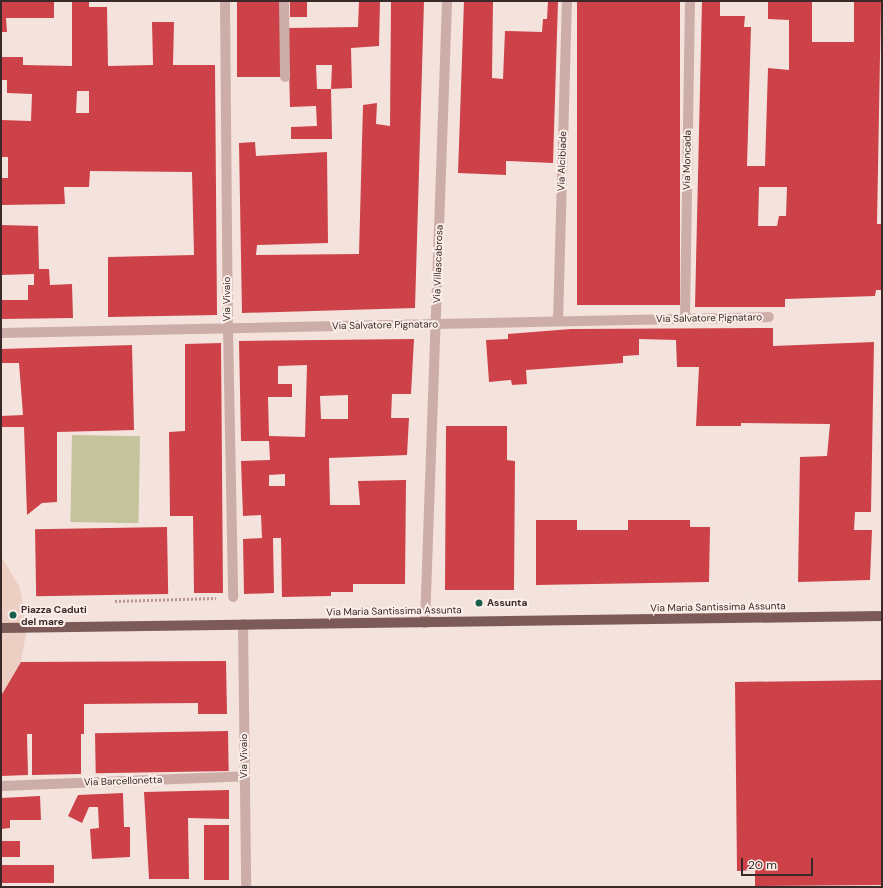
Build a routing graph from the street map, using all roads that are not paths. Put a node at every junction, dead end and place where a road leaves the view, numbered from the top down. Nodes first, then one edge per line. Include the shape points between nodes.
1 (225, 1) edge
2 (284, 1) edge
3 (447, 1) edge
4 (567, 1) edge
5 (690, 1) edge
6 (285, 77) dead end
7 (769, 317) dead end
8 (685, 318) junction
9 (558, 321) junction
10 (436, 324) junction
11 (228, 328) junction
12 (1, 333) edge
13 (233, 597) road end
14 (882, 616) edge
15 (425, 623) junction
16 (243, 624) junction
17 (1, 628) edge
18 (245, 776) junction
19 (1, 786) edge
20 (246, 887) edge

1 - 11 street, Via Vivaio
2 - 6 street
3 - 10 street, Via Villascabrosa
4 - 9 street, Via Alcibiade
5 - 8 street, Via Moncada
7 - 8 street, Via Salvatore Pignataro
8 - 9 street, Via Salvatore Pignataro
9 - 10 street, Via Salvatore Pignataro
10 - 11 street, Via Salvatore Pignataro
10 - 15 street, Via Villascabrosa
11 - 12 street, Via Salvatore Pignataro
11 - 13 street, Via Vivaio
14 - 15 main road, Via Maria Santissima Assunta
15 - 16 main road, Via Maria Santissima Assunta
16 - 17 main road, Via Maria Santissima Assunta
16 - 18 street, Via Vivaio
18 - 19 street, Via Barcellonetta
18 - 20 street, Via Vivaio

